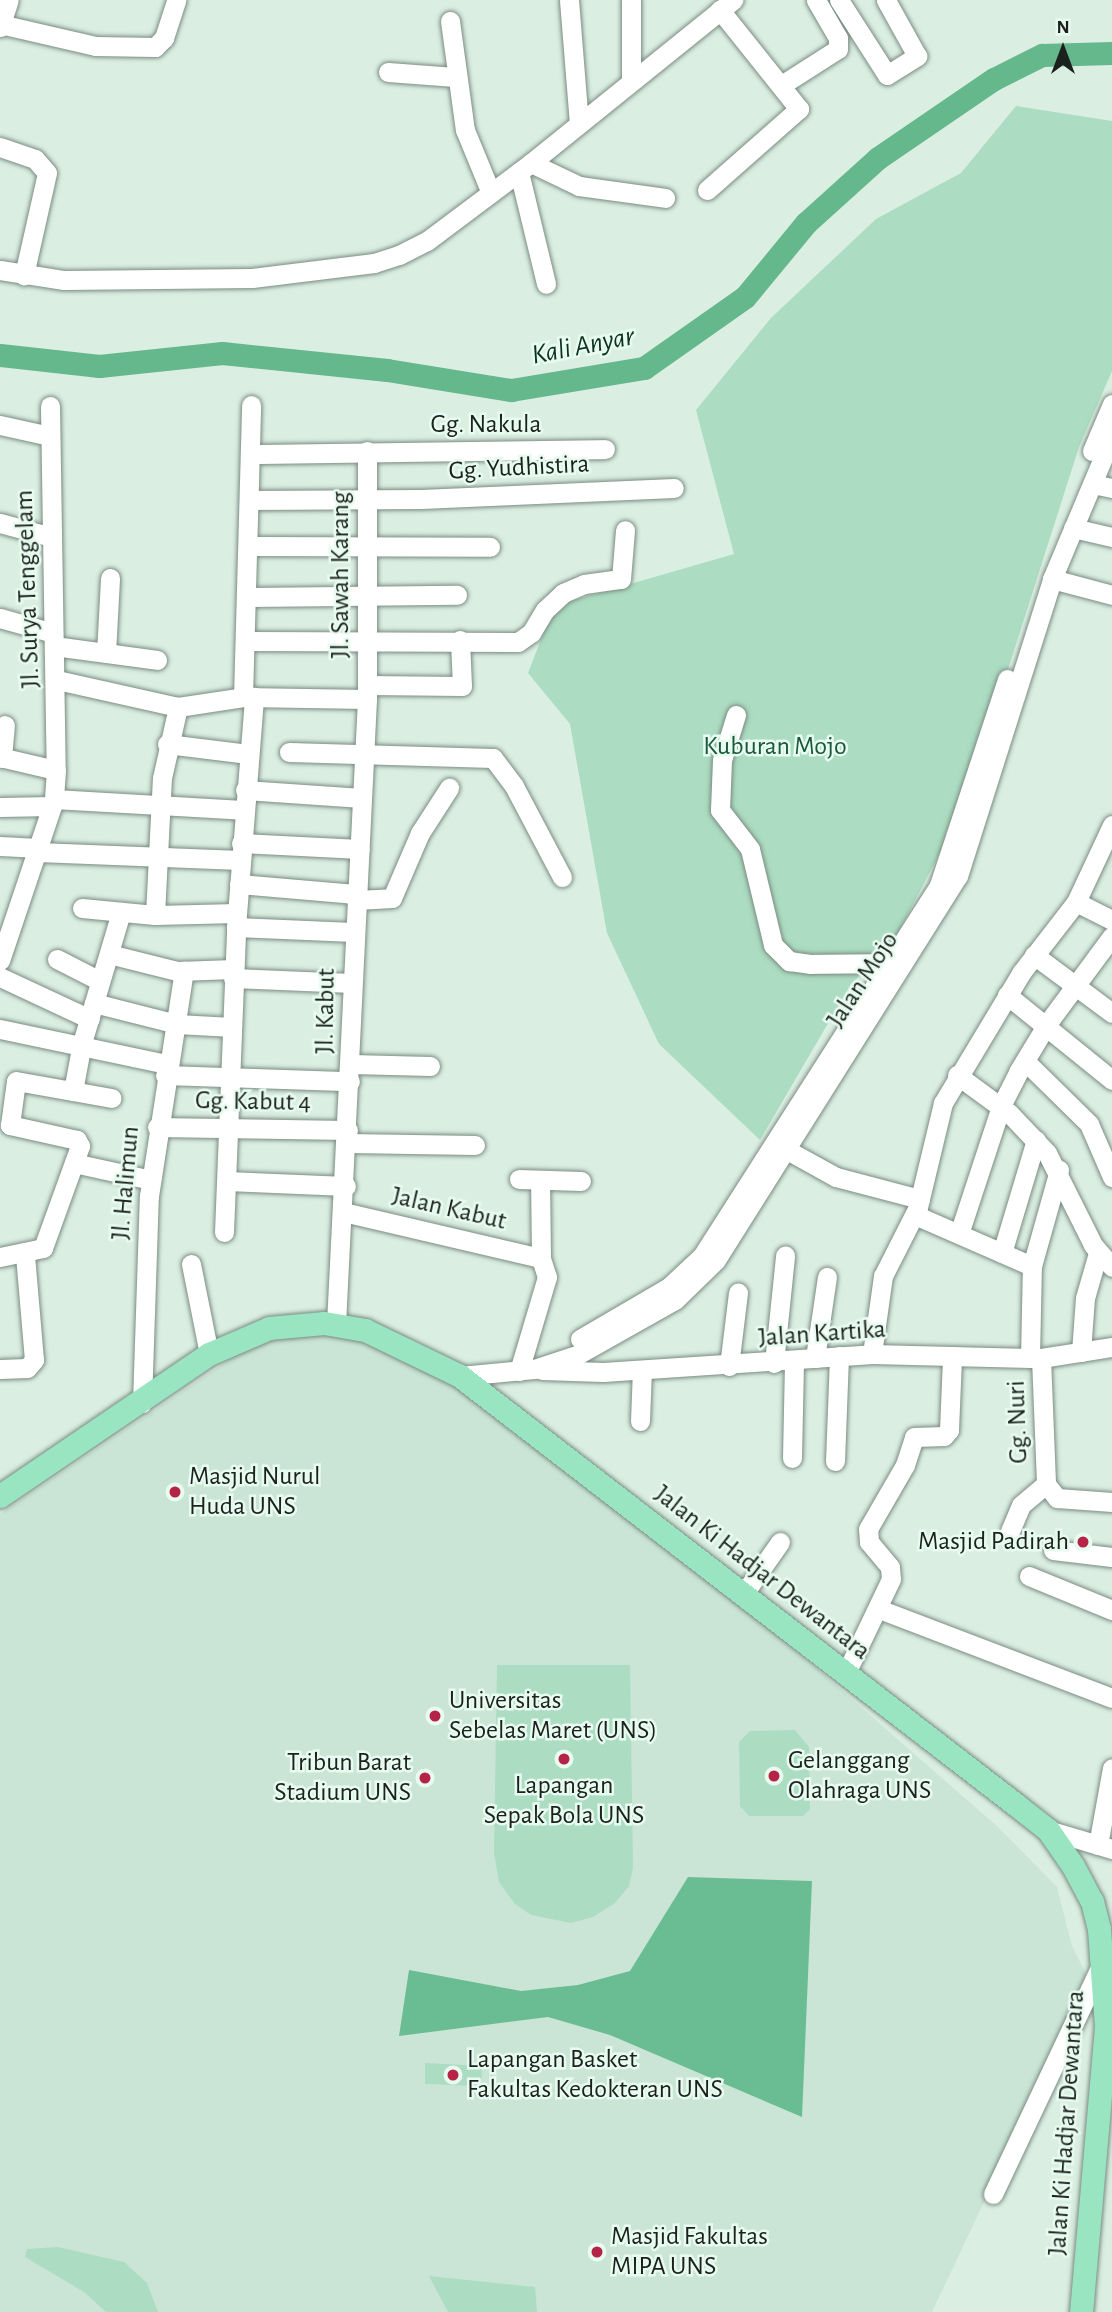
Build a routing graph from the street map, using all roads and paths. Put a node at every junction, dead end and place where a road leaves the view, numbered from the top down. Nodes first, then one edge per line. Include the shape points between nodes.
1 (9, 0) edge
2 (176, 0) edge
3 (569, 0) edge
4 (631, 0) edge
5 (816, 0) edge
6 (839, 0) edge
7 (886, 0) edge
8 (727, 5) edge
9 (450, 21) dead end
10 (0, 25) edge
11 (388, 72) dead end
12 (455, 77) junction
13 (631, 80) junction
14 (783, 84) junction
15 (579, 123) junction
16 (0, 147) edge
17 (525, 168) junction
18 (707, 190) dead end
19 (491, 193) junction
20 (666, 198) dead end
21 (0, 270) edge
22 (24, 275) junction
23 (546, 284) dead end
24 (1112, 404) edge
25 (251, 405) dead end
26 (50, 406) dead end
27 (0, 425) edge
28 (50, 436) junction
29 (1112, 436) edge
30 (605, 449) dead end
31 (367, 451) junction
32 (251, 454) junction
33 (1102, 458) edge
34 (1102, 486) edge
35 (674, 488) dead end
36 (368, 499) junction
37 (250, 500) junction
38 (0, 523) edge
39 (1073, 528) junction
40 (625, 530) dead end
41 (52, 537) junction
42 (1112, 537) edge
43 (250, 546) junction
44 (367, 547) junction
45 (490, 547) dead end
46 (110, 578) dead end
47 (1052, 579) junction
48 (368, 593) junction
49 (457, 595) dead end
50 (1112, 595) edge
51 (249, 597) junction
52 (0, 618) edge
53 (53, 640) junction
54 (460, 640) junction
55 (248, 641) junction
56 (369, 641) junction
57 (106, 653) junction
58 (157, 660) dead end
59 (57, 680) junction
60 (367, 692) junction
61 (249, 697) junction
62 (178, 707) junction
63 (736, 715) dead end
64 (5, 725) dead end
65 (167, 744) junction
66 (289, 752) dead end
67 (248, 754) junction
68 (365, 754) junction
69 (1, 757) edge
70 (56, 770) junction
71 (449, 788) dead end
72 (244, 789) junction
73 (362, 798) junction
74 (53, 802) junction
75 (161, 802) junction
76 (0, 807) edge
77 (243, 810) junction
78 (1112, 825) edge
79 (0, 846) edge
80 (360, 849) junction
81 (39, 850) junction
82 (240, 851) junction
83 (159, 857) junction
84 (562, 877) dead end
85 (239, 884) junction
86 (356, 897) junction
87 (1076, 902) junction
88 (82, 908) dead end
89 (121, 912) junction
90 (155, 915) junction
91 (236, 920) junction
92 (1112, 920) edge
93 (5, 930) edge
94 (354, 932) junction
95 (1108, 949) edge
96 (109, 954) junction
97 (1034, 955) junction
98 (57, 959) dead end
99 (0, 960) edge
100 (888, 963) junction
101 (184, 971) junction
102 (234, 973) junction
103 (0, 977) edge
104 (100, 981) junction
105 (352, 983) junction
106 (1077, 984) junction
107 (1007, 995) junction
108 (92, 1011) junction
109 (1112, 1013) edge
110 (177, 1024) junction
111 (1047, 1024) junction
112 (232, 1027) junction
113 (0, 1029) edge
114 (82, 1043) junction
115 (840, 1050) junction
116 (1025, 1061) junction
117 (430, 1066) dead end
118 (165, 1070) junction
119 (351, 1073) junction
120 (957, 1076) junction
121 (8, 1079) edge
122 (1112, 1080) edge
123 (73, 1091) junction
124 (111, 1098) dead end
125 (1001, 1106) junction
126 (229, 1125) junction
127 (157, 1127) junction
128 (348, 1136) junction
129 (1036, 1140) junction
130 (475, 1145) dead end
131 (787, 1150) junction
132 (74, 1163) junction
133 (1059, 1170) junction
134 (1112, 1177) edge
135 (519, 1179) dead end
136 (151, 1180) junction
137 (540, 1180) junction
138 (227, 1181) junction
139 (581, 1181) dead end
140 (346, 1186) junction
141 (917, 1207) junction
142 (344, 1212) junction
143 (224, 1232) dead end
144 (959, 1234) junction
145 (1002, 1253) junction
146 (1098, 1253) junction
147 (25, 1255) junction
148 (785, 1256) dead end
149 (0, 1257) edge
150 (541, 1258) junction
151 (191, 1264) dead end
152 (1032, 1266) junction
153 (1112, 1267) edge
154 (827, 1277) dead end
155 (738, 1293) dead end
156 (336, 1324) junction
157 (1112, 1347) edge
158 (1081, 1352) junction
159 (209, 1354) junction
160 (872, 1354) junction
161 (839, 1356) junction
162 (952, 1357) junction
163 (815, 1358) junction
164 (1035, 1358) junction
165 (555, 1360) junction
166 (794, 1360) junction
167 (774, 1363) junction
168 (729, 1366) junction
169 (0, 1370) edge
170 (527, 1370) junction
171 (642, 1370) junction
172 (460, 1376) junction
173 (142, 1402) junction
174 (640, 1420) dead end
175 (792, 1458) dead end
176 (835, 1461) dead end
177 (1046, 1484) junction
178 (0, 1496) edge
179 (1112, 1502) edge
180 (1010, 1531) dead end
181 (780, 1542) dead end
182 (1053, 1550) dead end
183 (1112, 1557) edge
184 (1029, 1576) dead end
185 (746, 1592) junction
186 (880, 1609) junction
187 (1112, 1610) edge
188 (846, 1673) junction
189 (1112, 1698) edge
190 (1112, 1768) edge
191 (1048, 1830) junction
192 (1105, 1847) edge
193 (1104, 1959) junction
194 (1109, 2025) edge
195 (993, 2194) dead end
196 (1081, 2312) edge

1 - 10 street
2 - 10 street via 164,38 155,47 95,46
3 - 15 street
4 - 13 street
5 - 14 street via 838,38 838,49
6 - 7 street via 887,75 916,56
8 - 13 street
8 - 14 street
9 - 12 street
11 - 12 street
12 - 19 street via 465,130
13 - 15 street
14 - 18 street via 799,105 794,116
15 - 17 street
16 - 22 street via 35,159 47,173
17 - 19 street
17 - 20 street via 579,186
17 - 23 street
19 - 22 street via 427,241 374,263 252,278 128,281
21 - 22 street
24 - 33 street
25 - 32 street
26 - 28 street, Jl. Surya Tenggelam
27 - 28 street
28 - 41 street, Jl. Surya Tenggelam
29 - 33 street, Jalan Mojo
30 - 31 street, Gg. Nakula
31 - 32 street, Gg. Nakula
31 - 36 street, Jl. Sawah Karang
32 - 37 street
33 - 34 street, Jalan Mojo
33 - 100 street via 1040,575 951,857 939,885
34 - 39 street, Jalan Mojo
35 - 36 street, Gg. Yudhistira
36 - 37 street, Gg. Yudhistira
36 - 44 street, Jl. Sawah Karang
37 - 43 street
38 - 41 street
39 - 42 street
39 - 47 street, Jalan Mojo
40 - 54 street via 621,579 584,584 563,593 524,640
41 - 53 street, Jl. Surya Tenggelam
43 - 44 street
43 - 51 street
44 - 45 street
44 - 48 street, Jl. Sawah Karang
46 - 57 street
47 - 50 street
47 - 115 street, Jalan Mojo via 958,876
48 - 49 street
48 - 51 street
48 - 56 street, Jl. Sawah Karang
51 - 55 street
52 - 53 street
53 - 57 street
53 - 59 street, Jl. Surya Tenggelam
54 - 56 street
54 - 60 street via 463,686
55 - 56 street
55 - 61 street
56 - 60 street, Jl. Sawah Karang
57 - 58 street
59 - 62 street
59 - 70 street, Jl. Surya Tenggelam
60 - 61 street
60 - 68 street, Jl. Kabut
61 - 62 street
61 - 67 street
62 - 65 street
63 - 100 street via 722,760 720,810 750,849 773,945 789,961
64 - 69 street
65 - 67 street
65 - 75 street
66 - 68 street
67 - 72 street
68 - 73 street, Jl. Kabut
68 - 84 street via 493,758 514,786
69 - 70 street
70 - 74 street, Jl. Surya Tenggelam
71 - 86 street via 420,832 392,898
72 - 73 street
72 - 77 street
73 - 80 street, Jl. Kabut
74 - 75 street
74 - 76 street
74 - 81 street, Jl. Surya Tenggelam
75 - 77 street
75 - 83 street
77 - 82 street
78 - 87 street
79 - 81 street
80 - 82 street
80 - 86 street, Jl. Kabut
81 - 83 street
81 - 93 street, Jl. Surya Tenggelam
82 - 83 street
82 - 85 street
83 - 90 street
85 - 86 street
85 - 91 street
86 - 94 street, Jl. Kabut
87 - 92 street
87 - 97 street
88 - 89 street
89 - 90 street
89 - 96 street
90 - 91 street
91 - 94 street
91 - 102 street
93 - 99 street, Jl. Surya Tenggelam
94 - 105 street, Jl. Kabut
95 - 106 street
96 - 101 street
96 - 104 street
97 - 106 street
97 - 107 street
98 - 104 street
100 - 115 street
101 - 102 street
101 - 110 street, Jl. Halimun
102 - 105 street
102 - 112 street
103 - 108 street
104 - 108 street
105 - 119 street, Jl. Kabut
106 - 109 street
106 - 111 street
107 - 111 street
107 - 120 street
108 - 110 street
108 - 114 street
110 - 112 street
110 - 118 street, Jl. Halimun
111 - 116 street
111 - 122 street
112 - 126 street
113 - 114 street
114 - 118 street
114 - 123 street
115 - 131 street, Jalan Mojo
115 - 165 street via 691,1269 653,1298 570,1345
116 - 125 street
116 - 134 street via 1089,1124
117 - 119 street
118 - 119 street
118 - 127 street, Jl. Halimun
119 - 128 street, Jl. Kabut
120 - 125 street
120 - 141 street via 943,1103
121 - 123 street
121 - 132 street via 9,1124 79,1142
123 - 124 street
125 - 129 street
125 - 144 street
126 - 127 street, Gg. Kabut 4
126 - 128 street, Gg. Kabut 4
126 - 138 street
127 - 136 street, Jl. Halimun
128 - 130 street, Gg. Kabut 4
128 - 140 street, Jl. Kabut
129 - 133 street
129 - 145 street
131 - 141 street via 836,1177
131 - 165 street, Jalan Mojo via 695,1284 640,1322 579,1354
132 - 136 street
132 - 147 street via 46,1244
133 - 146 street
133 - 152 street, Gg. Nuri
135 - 137 street
136 - 173 street, Jl. Halimun
137 - 139 street
137 - 150 street
138 - 140 street
138 - 143 street
140 - 142 street, Jl. Kabut
141 - 144 street
141 - 160 street via 883,1276
142 - 150 street, Jalan Kabut
142 - 156 street, Jl. Kabut
144 - 145 street
145 - 152 street
146 - 153 street
146 - 158 street via 1085,1298
147 - 149 street
147 - 169 street via 34,1360 27,1368
148 - 167 street
150 - 170 street via 547,1281
151 - 159 street
152 - 164 street, Gg. Nuri
154 - 163 street
155 - 168 street
156 - 159 main road, Jalan Ki Hadjar Dewantara via 269,1328
156 - 172 main road, Jalan Ki Hadjar Dewantara via 389,1338
157 - 158 street, Jalan Kartika
158 - 164 street, Jalan Kartika
159 - 173 main road, Jalan Ki Hadjar Dewantara
160 - 161 street, Jalan Kartika
160 - 162 street, Jalan Kartika
161 - 163 street, Jalan Kartika
161 - 176 street
162 - 164 street, Jalan Kartika
162 - 186 street via 949,1430 944,1436 914,1437 905,1465 867,1532 869,1542 891,1570
163 - 166 street, Jalan Kartika
164 - 177 street, Gg. Nuri
165 - 170 street, Jalan Mojo
166 - 167 street, Jalan Kartika
166 - 175 street
167 - 168 street, Jalan Kartika
168 - 171 street, Jalan Kartika
170 - 171 street, Jalan Kartika
170 - 172 street, Jalan Mojo
171 - 174 street
172 - 185 main road, Jalan Ki Hadjar Dewantara
173 - 178 main road, Jalan Ki Hadjar Dewantara
177 - 179 street via 1057,1498
177 - 180 street via 1021,1505
181 - 185 street
182 - 183 street
184 - 187 street
185 - 188 main road, Jalan Ki Hadjar Dewantara
186 - 188 street
186 - 189 street
188 - 191 main road, Jalan Ki Hadjar Dewantara
190 - 192 street
191 - 192 street
191 - 193 main road, Jalan Ki Hadjar Dewantara via 1084,1883
193 - 194 main road, Jalan Ki Hadjar Dewantara
193 - 195 street
194 - 196 main road, Jalan Ki Hadjar Dewantara

